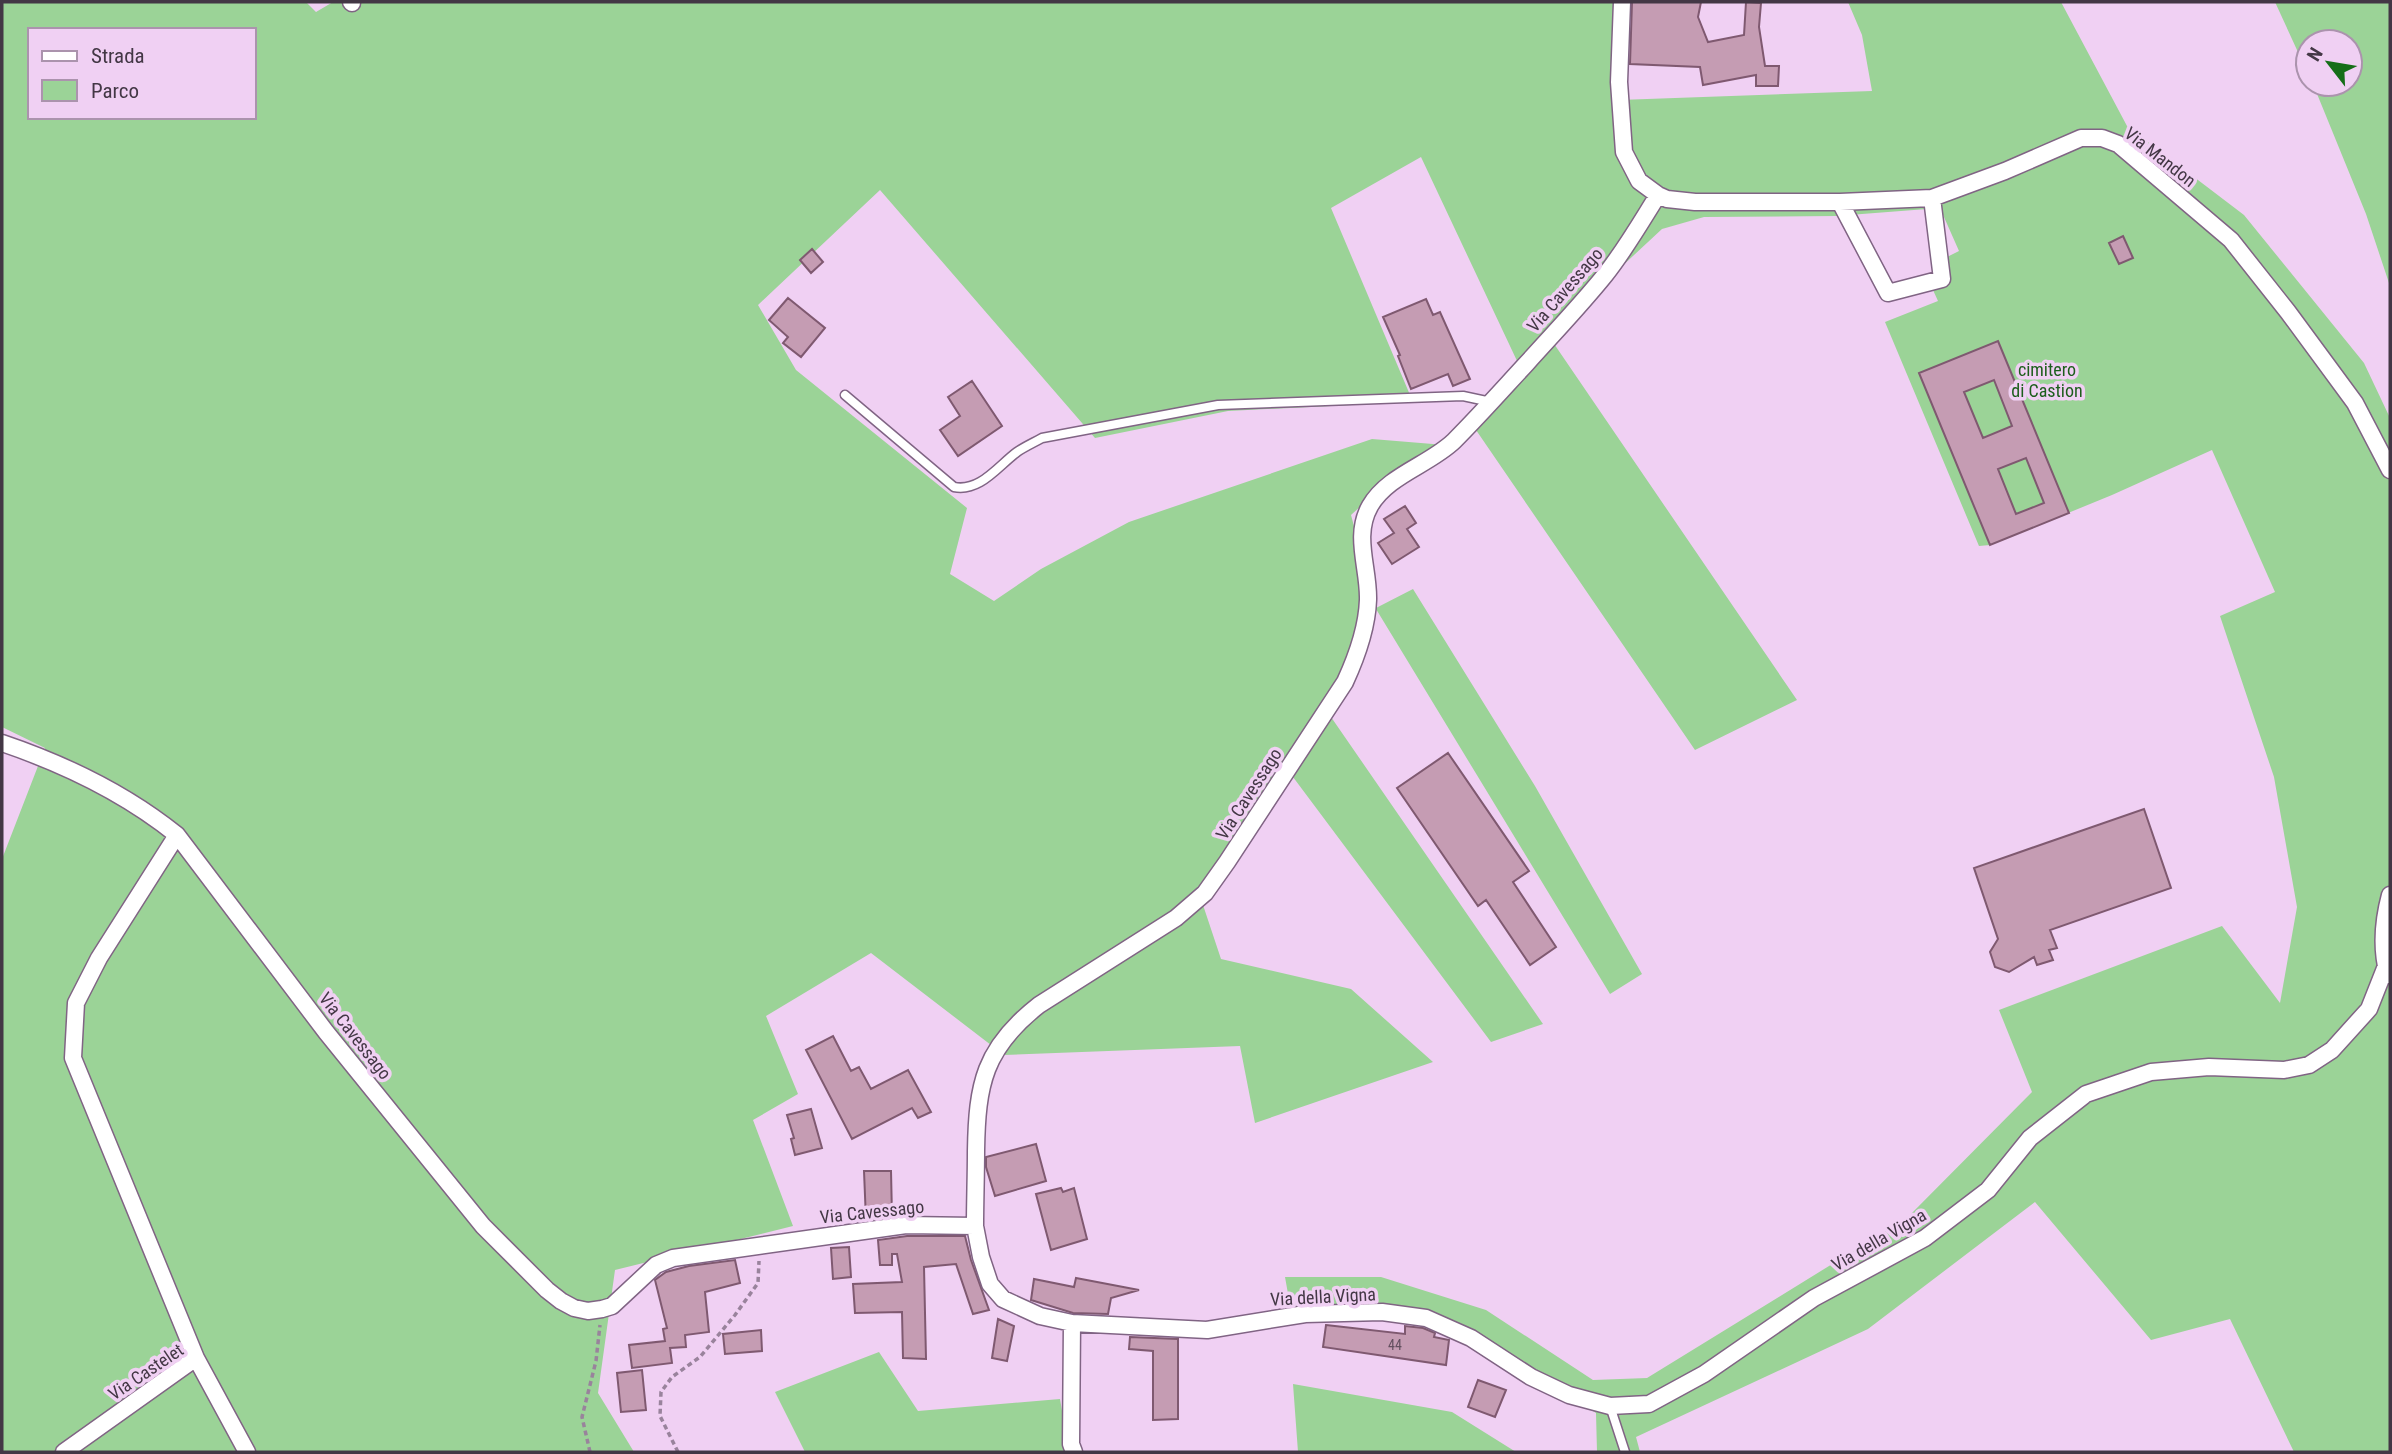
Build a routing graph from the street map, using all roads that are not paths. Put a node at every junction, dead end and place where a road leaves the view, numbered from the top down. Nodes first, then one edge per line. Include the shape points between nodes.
1 (1622, 2) edge
2 (1658, 195) junction
3 (1932, 198) junction
4 (1840, 202) junction
5 (845, 395) dead end
6 (1491, 402) junction
7 (2390, 470) edge
8 (2, 743) edge
9 (177, 835) junction
10 (2390, 895) edge
11 (2386, 966) junction
12 (2390, 982) edge
13 (975, 1226) junction
14 (1072, 1323) junction
15 (196, 1358) junction
16 (1611, 1406) junction
17 (64, 1452) edge
18 (247, 1452) edge
19 (1074, 1452) edge
20 (1626, 1452) edge

1 - 2 street via 1622,142 1639,181
2 - 4 street, Via Mandon via 1695,202
2 - 6 street, Via Cavessago via 1604,276
3 - 4 street, Via Mandon
3 - 4 street via 1942,279 1888,293
3 - 7 street, Via Mandon via 2081,138 2118,144 2231,240 2356,403
5 - 6 lane via 954,487 964,489 980,484 1042,438 1219,405 1463,396
6 - 13 street, Via Cavessago via 1446,449 1383,490 1369,508 1361,538 1368,601 1352,666 1217,877 1191,906 1039,1006 1000,1044 980,1088
8 - 9 street, Via Cavessago via 102,785 146,810
9 - 13 street, Via Cavessago via 326,1032 483,1226 561,1301 588,1311 602,1310 665,1261 906,1224
9 - 15 street via 76,1003 73,1058
10 - 11 street via 2383,918
11 - 12 street
11 - 16 street, Via della Vigna via 2369,1009 2332,1050 2309,1065 2284,1070 2208,1067 2151,1072 2086,1094 2030,1138 1988,1190 1925,1238 1814,1298 1704,1374 1649,1404
13 - 14 street, Via della Vigna via 990,1284 1003,1299 1040,1316
14 - 16 street, Via della Vigna via 1207,1330 1305,1314 1382,1312 1426,1318 1471,1338 1531,1377 1569,1395
14 - 19 street
15 - 17 street, Via Castelet
15 - 18 street, Via Castelet
16 - 20 lane

